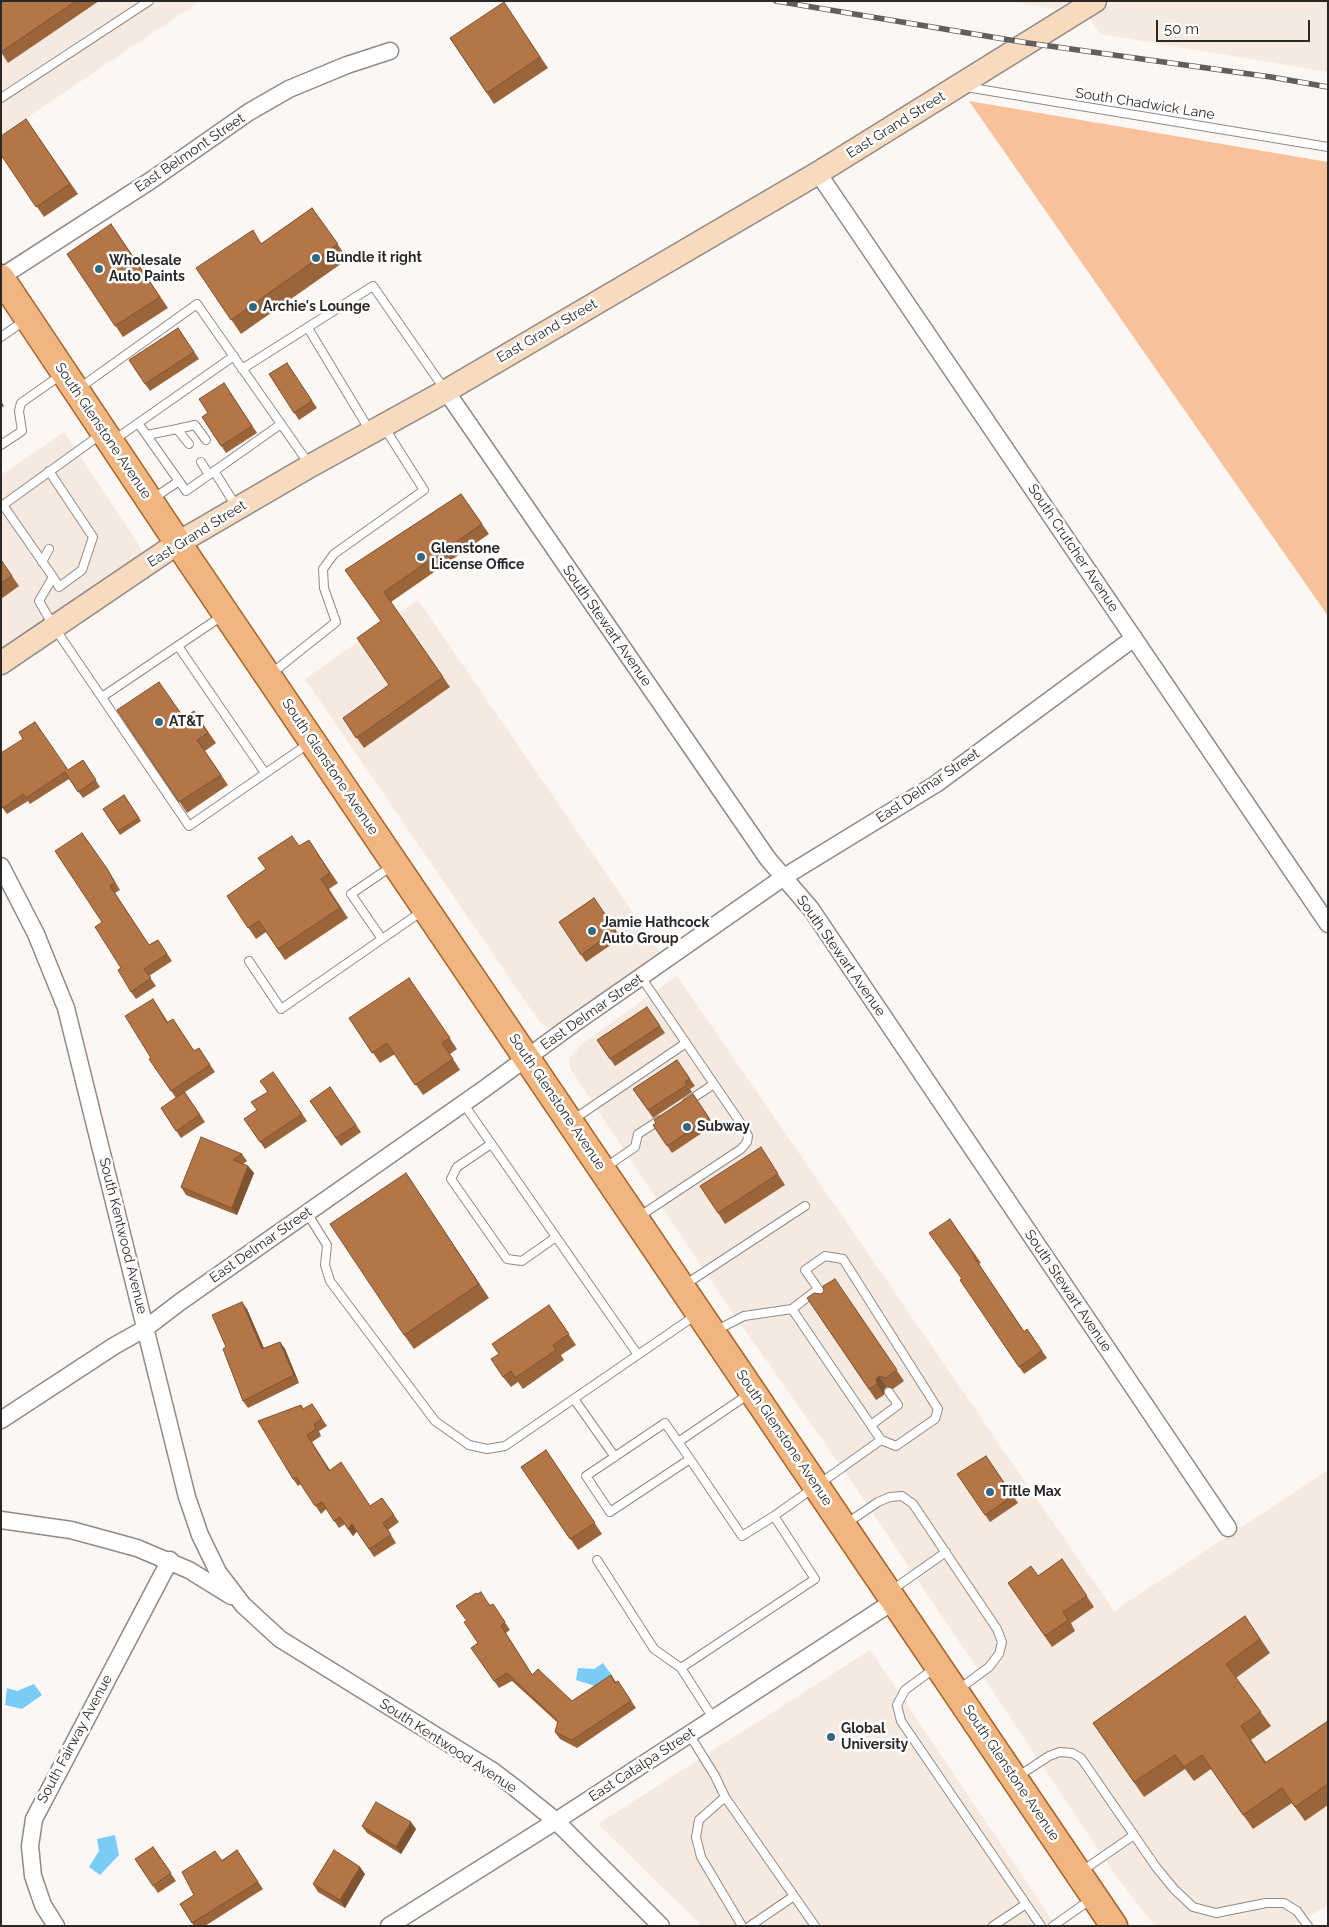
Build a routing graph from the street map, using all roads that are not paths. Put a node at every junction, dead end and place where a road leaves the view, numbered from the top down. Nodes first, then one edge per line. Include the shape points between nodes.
1 (149, 1) edge
2 (1095, 1) edge
3 (390, 51) dead end
4 (959, 86) junction
5 (1, 98) edge
6 (1328, 147) edge
7 (818, 173) junction
8 (1, 278) edge
9 (28, 318) junction
10 (308, 328) junction
11 (1, 337) edge
12 (234, 356) junction
13 (242, 369) junction
14 (70, 381) junction
15 (446, 391) junction
16 (138, 422) junction
17 (281, 424) junction
18 (177, 429) junction
19 (377, 429) junction
20 (147, 434) junction
21 (107, 437) junction
22 (206, 440) dead end
23 (189, 444) dead end
24 (1, 445) edge
25 (217, 458) dead end
26 (201, 462) dead end
27 (222, 466) junction
28 (310, 466) junction
29 (49, 471) junction
30 (211, 473) junction
31 (179, 480) junction
32 (150, 501) junction
33 (237, 508) junction
34 (178, 543) junction
35 (49, 549) dead end
36 (42, 562) junction
37 (53, 577) junction
38 (226, 614) junction
39 (54, 627) junction
40 (1134, 638) junction
41 (178, 646) junction
42 (1, 663) edge
43 (268, 676) junction
44 (102, 697) junction
45 (312, 741) junction
46 (265, 774) junction
47 (396, 864) junction
48 (1, 866) edge
49 (784, 877) junction
50 (426, 908) junction
51 (1328, 924) edge
52 (382, 939) junction
53 (249, 961) dead end
54 (641, 977) junction
55 (686, 1043) junction
56 (527, 1058) junction
57 (714, 1084) junction
58 (463, 1103) junction
59 (676, 1109) edge
60 (669, 1114) edge
61 (570, 1121) junction
62 (491, 1144) junction
63 (602, 1169) junction
64 (805, 1206) dead end
65 (307, 1213) junction
66 (636, 1219) junction
67 (556, 1237) junction
68 (682, 1287) junction
69 (818, 1289) junction
70 (826, 1300) edge
71 (792, 1309) junction
72 (706, 1323) junction
73 (146, 1328) junction
74 (638, 1355) junction
75 (753, 1392) junction
76 (889, 1392) edge
77 (574, 1399) junction
78 (1, 1420) edge
79 (871, 1425) junction
80 (881, 1440) junction
81 (678, 1442) junction
82 (615, 1457) junction
83 (690, 1459) junction
84 (816, 1486) junction
85 (774, 1516) junction
86 (1, 1520) edge
87 (843, 1525) junction
88 (1228, 1528) dead end
89 (946, 1552) junction
90 (170, 1560) junction
91 (597, 1560) dead end
92 (891, 1596) junction
93 (242, 1605) junction
94 (938, 1666) junction
95 (681, 1668) junction
96 (956, 1692) junction
97 (713, 1718) junction
98 (689, 1734) junction
99 (1014, 1778) junction
100 (725, 1797) junction
101 (556, 1821) junction
102 (1134, 1835) junction
103 (1078, 1874) junction
104 (794, 1896) junction
105 (1026, 1904) junction
106 (1109, 1916) edge
107 (56, 1926) edge
108 (389, 1926) edge
109 (661, 1926) edge
110 (742, 1926) edge
111 (750, 1926) edge
112 (815, 1926) edge
113 (993, 1926) edge
114 (1041, 1926) edge
115 (1053, 1926) edge
116 (1308, 1926) edge

1 - 5 lane
2 - 4 main road, East Grand Street
3 - 8 street, East Belmont Street via 290,89 250,112
4 - 6 lane, South Chadwick Lane
4 - 7 main road, East Grand Street
7 - 15 main road, East Grand Street
7 - 40 street, South Crutcher Avenue
8 - 9 main road, South Glenstone Avenue
9 - 11 lane
9 - 14 main road, South Glenstone Avenue
10 - 13 lane
10 - 15 lane via 373,286
10 - 19 lane
12 - 13 lane
12 - 14 lane via 197,304
12 - 16 lane
13 - 17 lane
14 - 21 main road, South Glenstone Avenue
14 - 24 lane via 20,403 22,431
15 - 19 main road, East Grand Street
15 - 49 street, South Stewart Avenue via 768,860
16 - 20 lane
16 - 21 lane
17 - 27 lane
17 - 28 lane
18 - 20 lane
18 - 22 lane via 195,424
18 - 23 lane
19 - 28 main road, East Grand Street
19 - 43 lane via 424,490 334,554 323,569 324,588 336,622
20 - 31 lane
21 - 29 lane
21 - 32 main road, South Glenstone Avenue
25 - 27 lane
26 - 30 lane
27 - 30 lane
28 - 33 main road, East Grand Street
29 - 36 lane via 3,505
29 - 37 lane via 71,508 94,537 82,570 59,586
30 - 31 lane via 186,491
30 - 33 lane
31 - 32 lane
32 - 34 main road, South Glenstone Avenue
33 - 34 main road, East Grand Street
34 - 38 main road, South Glenstone Avenue
34 - 39 main road, East Grand Street
35 - 36 lane
36 - 37 lane
37 - 39 lane via 38,601
38 - 41 lane
38 - 43 main road, South Glenstone Avenue
39 - 42 main road, East Grand Street
39 - 44 lane
40 - 49 street, East Delmar Street via 936,784
40 - 51 street, South Crutcher Avenue
41 - 44 lane
41 - 46 lane
43 - 45 main road, South Glenstone Avenue
44 - 46 lane via 189,826
45 - 46 lane
45 - 47 main road, South Glenstone Avenue
47 - 50 main road, South Glenstone Avenue
47 - 52 lane via 351,894
48 - 73 street, South Kentwood Avenue via 36,934 66,1008
49 - 54 street, East Delmar Street
49 - 88 street, South Stewart Avenue via 817,917
50 - 52 lane
50 - 56 main road, South Glenstone Avenue
52 - 53 lane via 281,1009
54 - 55 lane
54 - 56 street, East Delmar Street
55 - 57 lane
55 - 61 lane
56 - 58 street, East Delmar Street
56 - 61 main road, South Glenstone Avenue
57 - 59 lane
57 - 66 lane via 744,1128 747,1142
58 - 62 lane
58 - 65 street, East Delmar Street
60 - 63 lane via 638,1134 635,1147
61 - 63 main road, South Glenstone Avenue
62 - 67 lane
62 - 67 lane via 457,1167 450,1179 507,1259 522,1261
63 - 66 main road, South Glenstone Avenue
64 - 68 lane
65 - 73 street, East Delmar Street
65 - 77 lane via 327,1245 325,1265 330,1281 435,1421 469,1445 487,1449 505,1446
66 - 68 main road, South Glenstone Avenue
67 - 74 lane
68 - 72 main road, South Glenstone Avenue
69 - 70 lane
69 - 71 lane
69 - 80 lane via 805,1270 825,1256 843,1259 938,1409 935,1419 896,1446
71 - 72 lane
71 - 79 lane
72 - 74 lane
72 - 75 main road, South Glenstone Avenue
73 - 78 street, East Delmar Street
73 - 93 street, South Kentwood Avenue via 193,1516 215,1566
74 - 77 lane
75 - 81 lane
75 - 84 main road, South Glenstone Avenue
76 - 79 lane via 898,1404
77 - 82 lane
79 - 80 lane
80 - 84 lane
81 - 82 lane via 666,1423
81 - 83 lane
82 - 83 lane via 586,1476 610,1512
83 - 85 lane via 742,1536
84 - 85 lane
84 - 87 main road, South Glenstone Avenue
85 - 95 lane via 815,1579
86 - 90 street via 71,1530
87 - 89 lane via 878,1502 902,1496 913,1504
87 - 92 main road, South Glenstone Avenue
89 - 92 lane
89 - 96 lane via 997,1629 1002,1642 999,1654 989,1667
90 - 93 street, South Kentwood Avenue via 208,1580
90 - 107 street, South Fairway Avenue via 34,1819 30,1846 33,1876 43,1905
91 - 95 lane via 654,1649
92 - 94 main road, South Glenstone Avenue
92 - 97 street, East Catalpa Street
93 - 101 street, South Kentwood Avenue via 280,1639 493,1771
94 - 96 main road, South Glenstone Avenue
94 - 105 lane via 905,1690 897,1705 901,1721
95 - 97 lane
96 - 99 main road, South Glenstone Avenue
97 - 98 street, East Catalpa Street
98 - 100 lane
98 - 101 street, East Catalpa Street
99 - 102 lane via 1049,1756 1060,1752 1072,1753 1081,1758
99 - 103 main road, South Glenstone Avenue
100 - 104 lane
100 - 110 lane via 699,1820 696,1837 701,1857
101 - 108 street, East Catalpa Street
101 - 109 street, South Kentwood Avenue
102 - 103 lane
102 - 116 lane via 1162,1875 1193,1907 1216,1913 1266,1903 1284,1903 1297,1911
103 - 106 main road, South Glenstone Avenue
104 - 111 lane
104 - 112 lane
105 - 113 lane
105 - 114 lane
106 - 115 lane

